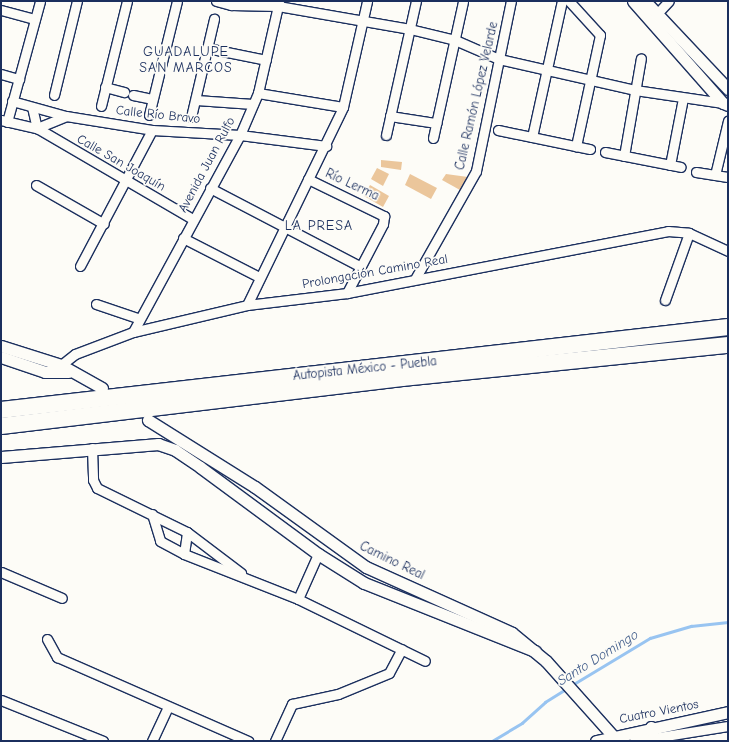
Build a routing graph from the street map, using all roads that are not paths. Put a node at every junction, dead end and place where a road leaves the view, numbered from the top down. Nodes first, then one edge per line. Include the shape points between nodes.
1 (40, 1) edge
2 (77, 1) edge
3 (127, 1) edge
4 (177, 1) edge
5 (216, 1) edge
6 (366, 1) edge
7 (416, 1) edge
8 (463, 1) edge
9 (511, 1) edge
10 (562, 1) edge
11 (569, 1) edge
12 (633, 1) edge
13 (645, 1) edge
14 (669, 1) edge
15 (278, 3) edge
16 (1, 10) edge
17 (654, 17) junction
18 (35, 19) junction
19 (214, 19) dead end
20 (362, 22) junction
21 (410, 29) junction
22 (455, 40) junction
23 (207, 48) junction
24 (641, 58) dead end
25 (499, 59) junction
26 (266, 60) junction
27 (547, 70) junction
28 (1, 74) edge
29 (19, 78) junction
30 (591, 80) junction
31 (105, 87) junction
32 (635, 90) junction
33 (258, 93) junction
34 (54, 95) dead end
35 (724, 96) edge
36 (683, 98) junction
37 (152, 99) junction
38 (196, 100) junction
39 (12, 101) junction
40 (253, 104) junction
41 (101, 106) dead end
42 (32, 107) junction
43 (343, 107) junction
44 (149, 115) dead end
45 (66, 116) junction
46 (390, 116) junction
47 (191, 117) dead end
48 (4, 121) edge
49 (728, 121) edge
50 (436, 123) junction
51 (37, 128) junction
52 (152, 130) junction
53 (498, 130) dead end
54 (240, 135) junction
55 (386, 135) dead end
56 (532, 137) junction
57 (433, 138) dead end
58 (326, 146) junction
59 (576, 146) junction
60 (590, 149) dead end
61 (605, 152) dead end
62 (624, 156) junction
63 (670, 165) junction
64 (681, 167) dead end
65 (696, 172) dead end
66 (715, 175) junction
67 (728, 177) edge
68 (308, 179) junction
69 (125, 181) junction
70 (36, 185) dead end
71 (210, 188) junction
72 (193, 219) junction
73 (104, 224) junction
74 (284, 228) junction
75 (689, 233) junction
76 (183, 238) junction
77 (728, 251) edge
78 (80, 266) dead end
79 (360, 266) junction
80 (258, 278) junction
81 (415, 279) junction
82 (347, 293) junction
83 (665, 300) dead end
84 (96, 304) dead end
85 (246, 305) junction
86 (140, 319) junction
87 (728, 327) edge
88 (133, 332) junction
89 (728, 345) edge
90 (1, 346) edge
91 (7, 356) edge
92 (60, 368) junction
93 (102, 388) dead end
94 (1, 410) edge
95 (148, 420) dead end
96 (1, 426) edge
97 (92, 448) junction
98 (1, 457) edge
99 (152, 514) junction
100 (187, 532) junction
101 (184, 554) junction
102 (318, 554) junction
103 (1, 572) edge
104 (250, 580) junction
105 (62, 598) dead end
106 (298, 599) junction
107 (47, 639) dead end
108 (402, 649) junction
109 (535, 651) junction
110 (425, 661) dead end
111 (1, 700) edge
112 (168, 706) junction
113 (728, 712) edge
114 (728, 726) edge
115 (652, 733) junction
116 (613, 736) junction
117 (103, 741) edge
118 (152, 741) edge
119 (248, 741) edge
120 (275, 741) edge
121 (596, 741) edge
122 (634, 741) edge

1 - 18 street
2 - 34 street
3 - 31 street
4 - 37 street
5 - 15 street via 231,5
6 - 20 street
7 - 21 street
8 - 22 street
9 - 25 street, Calle Ramón López Velarde
10 - 27 street
11 - 30 street via 600,35
12 - 17 street
13 - 17 street
14 - 17 street
15 - 20 street
15 - 26 street, Avenida Juan Rulfo
16 - 18 street
17 - 35 street
18 - 29 street
19 - 23 street
20 - 21 street
20 - 43 street
21 - 22 street
21 - 46 street
22 - 25 street
22 - 50 street
23 - 26 street
23 - 38 street
24 - 32 street
25 - 27 street
25 - 81 street, Calle Ramón López Velarde via 476,171
26 - 33 street, Avenida Juan Rulfo
27 - 30 street
27 - 56 street
28 - 29 street
29 - 39 street
30 - 32 street
30 - 59 street
31 - 37 street
31 - 41 street
32 - 36 street
32 - 62 street
33 - 40 street, Avenida Juan Rulfo
33 - 43 street
35 - 36 street
36 - 63 street
37 - 44 street
38 - 40 street
38 - 47 street
39 - 42 street, Calle Río Bravo
39 - 48 street
40 - 54 street, Avenida Juan Rulfo
42 - 45 street, Calle Río Bravo
42 - 51 street
43 - 58 street
45 - 51 street
45 - 52 street, Calle Río Bravo
46 - 50 street
46 - 55 street
48 - 51 street
49 - 66 street
50 - 57 street
51 - 69 street, Calle San Joaquín
52 - 54 street, Calle Río Bravo
52 - 69 street
53 - 56 street
54 - 58 street, Calle Río Bravo
54 - 71 street, Avenida Juan Rulfo
56 - 59 street
58 - 68 street
59 - 60 street
61 - 62 street
62 - 63 street
63 - 64 street
65 - 66 street
66 - 67 street
68 - 74 street
68 - 79 street, Río Lerma via 384,216 383,224
69 - 72 street, Calle San Joaquín
69 - 73 street
70 - 73 street
71 - 72 street, Avenida Juan Rulfo
71 - 74 street
72 - 76 street, Avenida Juan Rulfo
73 - 78 street
74 - 79 street
74 - 80 street
75 - 77 street
75 - 81 street, Prolongación Camino Real via 677,230
75 - 83 street
76 - 80 street
76 - 86 street, Avenida Juan Rulfo
79 - 82 street
80 - 85 street
81 - 82 street, Prolongación Camino Real
82 - 85 street, Prolongación Camino Real
84 - 86 street
85 - 88 street, Prolongación Camino Real
86 - 88 street, Avenida Juan Rulfo
87 - 94 highway, Autopista México - Puebla
88 - 92 street, Prolongación Camino Real via 76,354
89 - 96 highway, Autopista México - Puebla via 402,378
90 - 91 street
91 - 92 street via 45,372
92 - 93 street via 79,373
95 - 109 street, Camino Real via 255,487 366,567 496,624
97 - 98 street
97 - 99 street via 93,480 97,488
97 - 102 street via 158,444 175,450 239,494
99 - 100 street
99 - 101 street via 160,541
100 - 101 street
100 - 104 street
101 - 104 street
102 - 106 street
102 - 109 street via 364,583
103 - 105 street
104 - 106 street
106 - 108 street
107 - 112 street via 57,656
108 - 110 street
108 - 120 street via 390,673 338,694 292,704
109 - 116 street, Camino Real via 593,711
111 - 117 street
112 - 118 street
112 - 119 street
113 - 115 street, Cuatro Vientos
114 - 115 street, Cuatro Vientos
115 - 116 street, Cuatro Vientos
115 - 122 street, Cuatro Vientos
116 - 121 street, Cuatro Vientos

